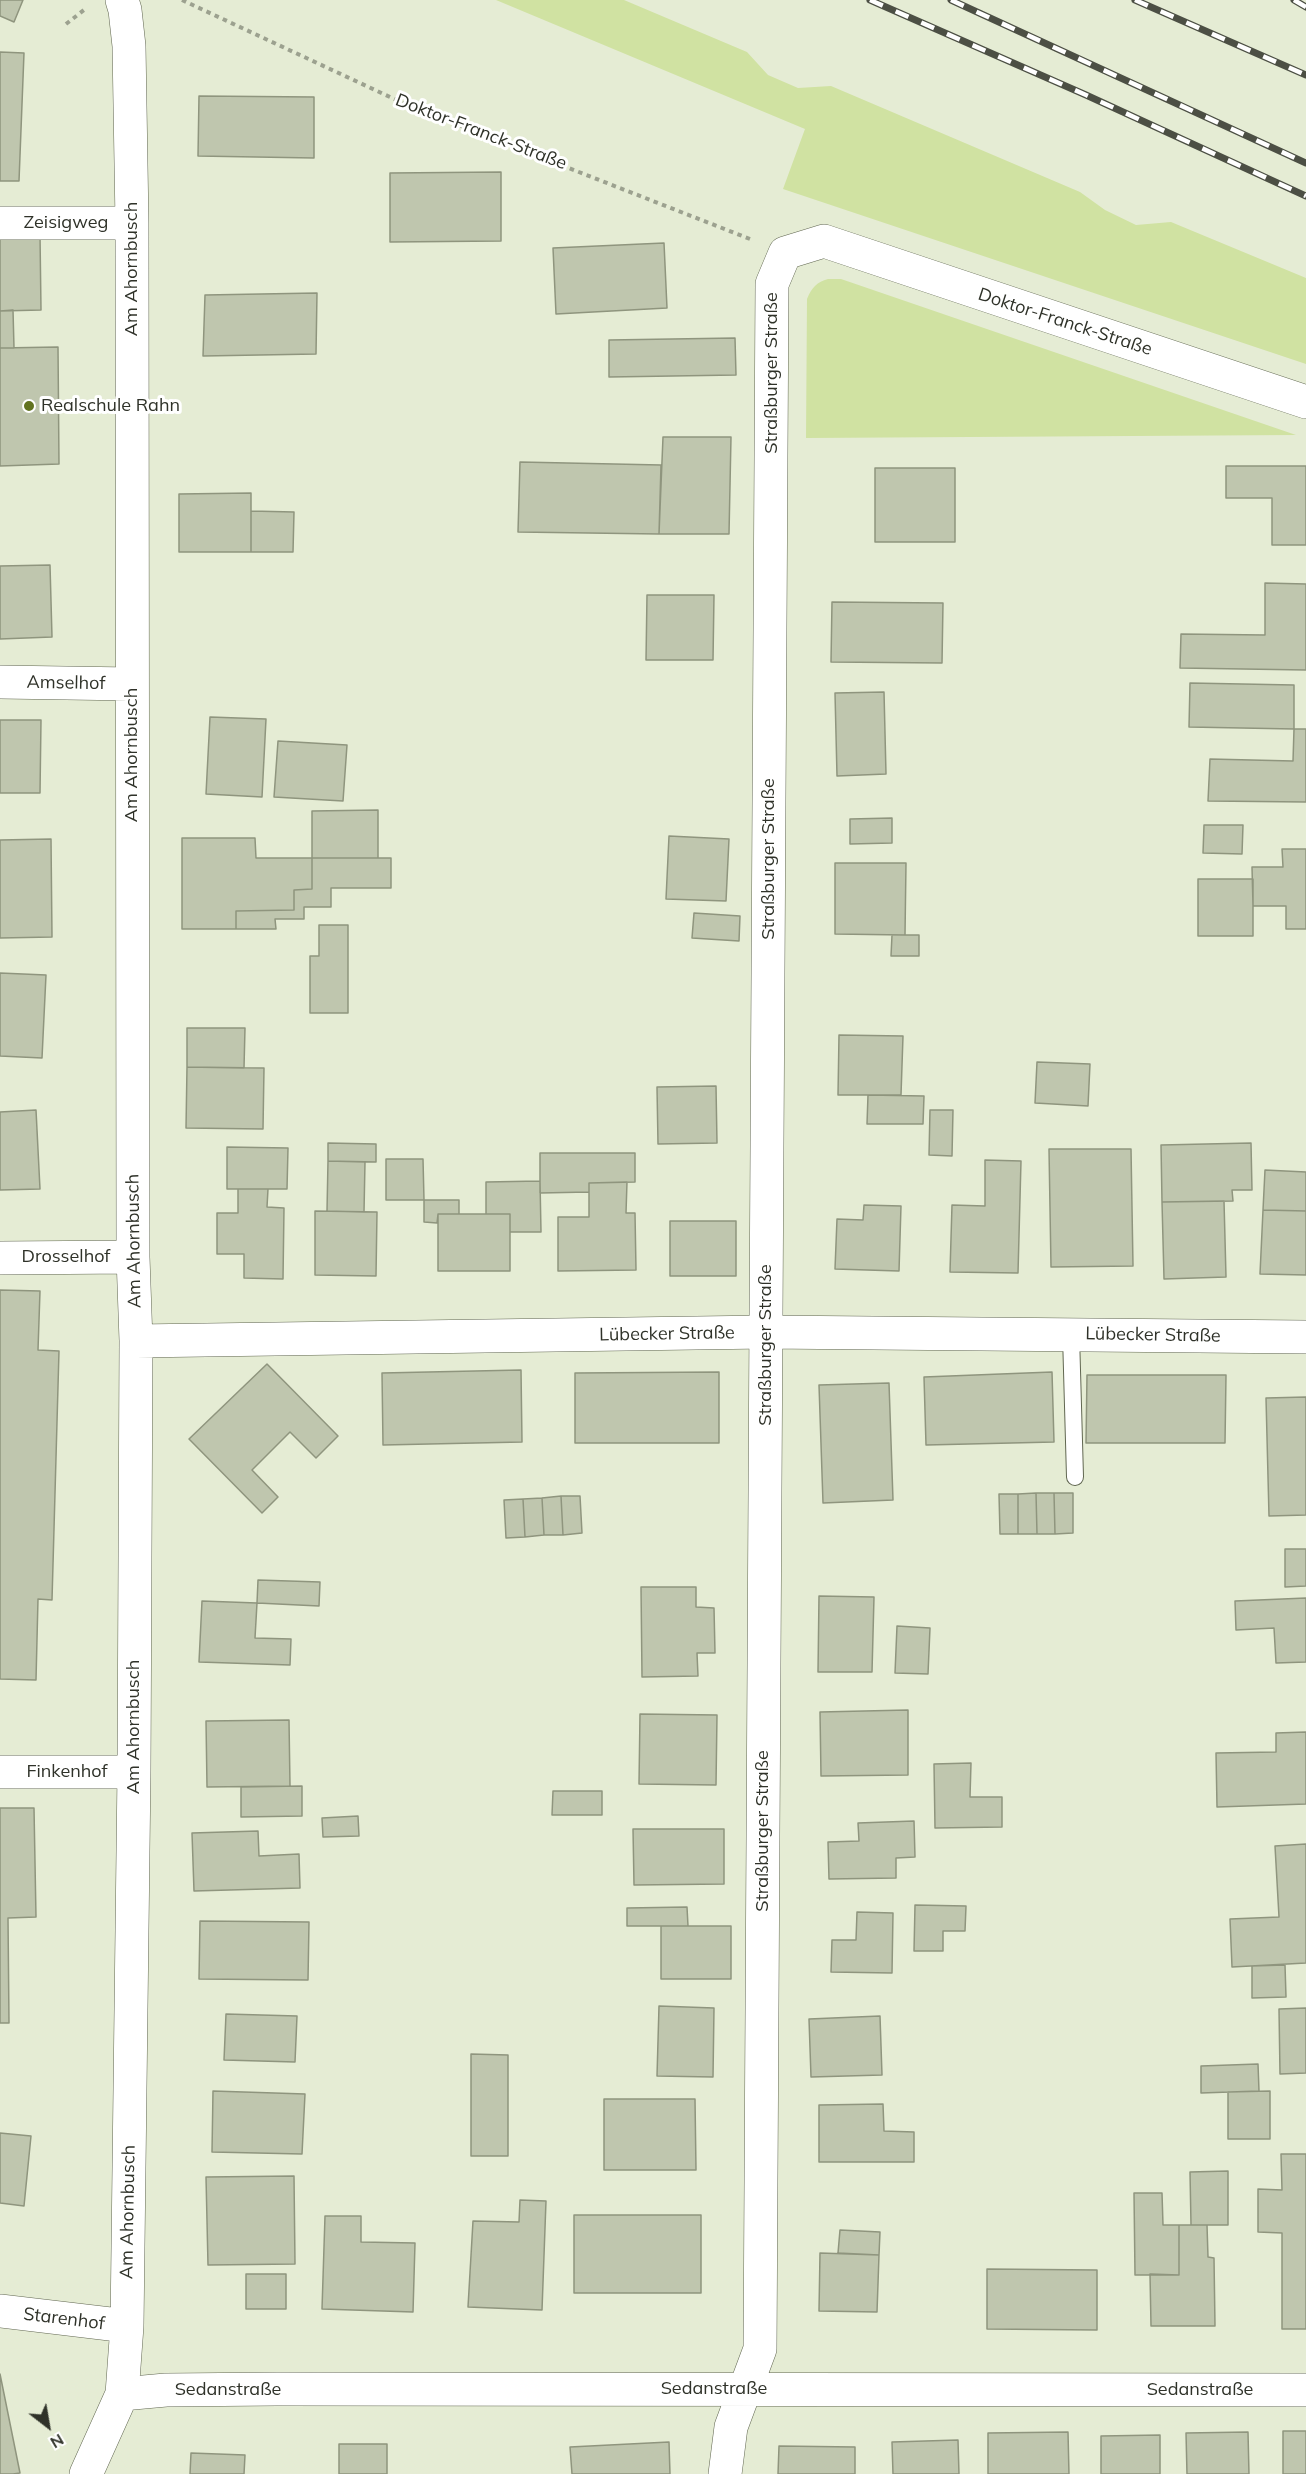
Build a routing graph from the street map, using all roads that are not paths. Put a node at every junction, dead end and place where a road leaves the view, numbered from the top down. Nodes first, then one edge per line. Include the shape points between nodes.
1 (122, 0) edge
2 (0, 223) edge
3 (132, 223) junction
4 (785, 253) joint
5 (1306, 402) edge
6 (0, 682) edge
7 (132, 684) junction
8 (133, 1257) junction
9 (0, 1258) edge
10 (766, 1332) junction
11 (1071, 1335) junction
12 (1306, 1337) edge
13 (136, 1341) junction
14 (1075, 1477) dead end
15 (0, 1772) edge
16 (134, 1772) junction
17 (0, 2312) edge
18 (127, 2326) junction
19 (745, 2389) junction
20 (1306, 2390) edge
21 (122, 2394) junction
22 (86, 2474) edge
23 (725, 2474) edge

1 - 3 street, Am Ahornbusch via 129,46
2 - 3 street, Zeisigweg
3 - 7 street, Am Ahornbusch
4 - 5 street, Doktor-Franck-Straße via 824,241
4 - 10 street, Straßburger Straße via 772,284
6 - 7 street, Amselhof
7 - 8 street, Am Ahornbusch
8 - 9 street, Drosselhof
8 - 13 street, Am Ahornbusch
10 - 11 street, Lübecker Straße
10 - 13 street, Lübecker Straße
10 - 19 street, Straßburger Straße via 760,2349
11 - 12 street, Lübecker Straße
11 - 14 lane
13 - 16 street, Am Ahornbusch
15 - 16 street, Finkenhof
16 - 18 street, Am Ahornbusch
17 - 18 street, Starenhof
18 - 21 street, Am Ahornbusch
19 - 20 street, Sedanstraße
19 - 21 street, Sedanstraße via 166,2390
19 - 23 street, Straßburger Straße via 731,2427
21 - 22 street, Am Ahornbusch

